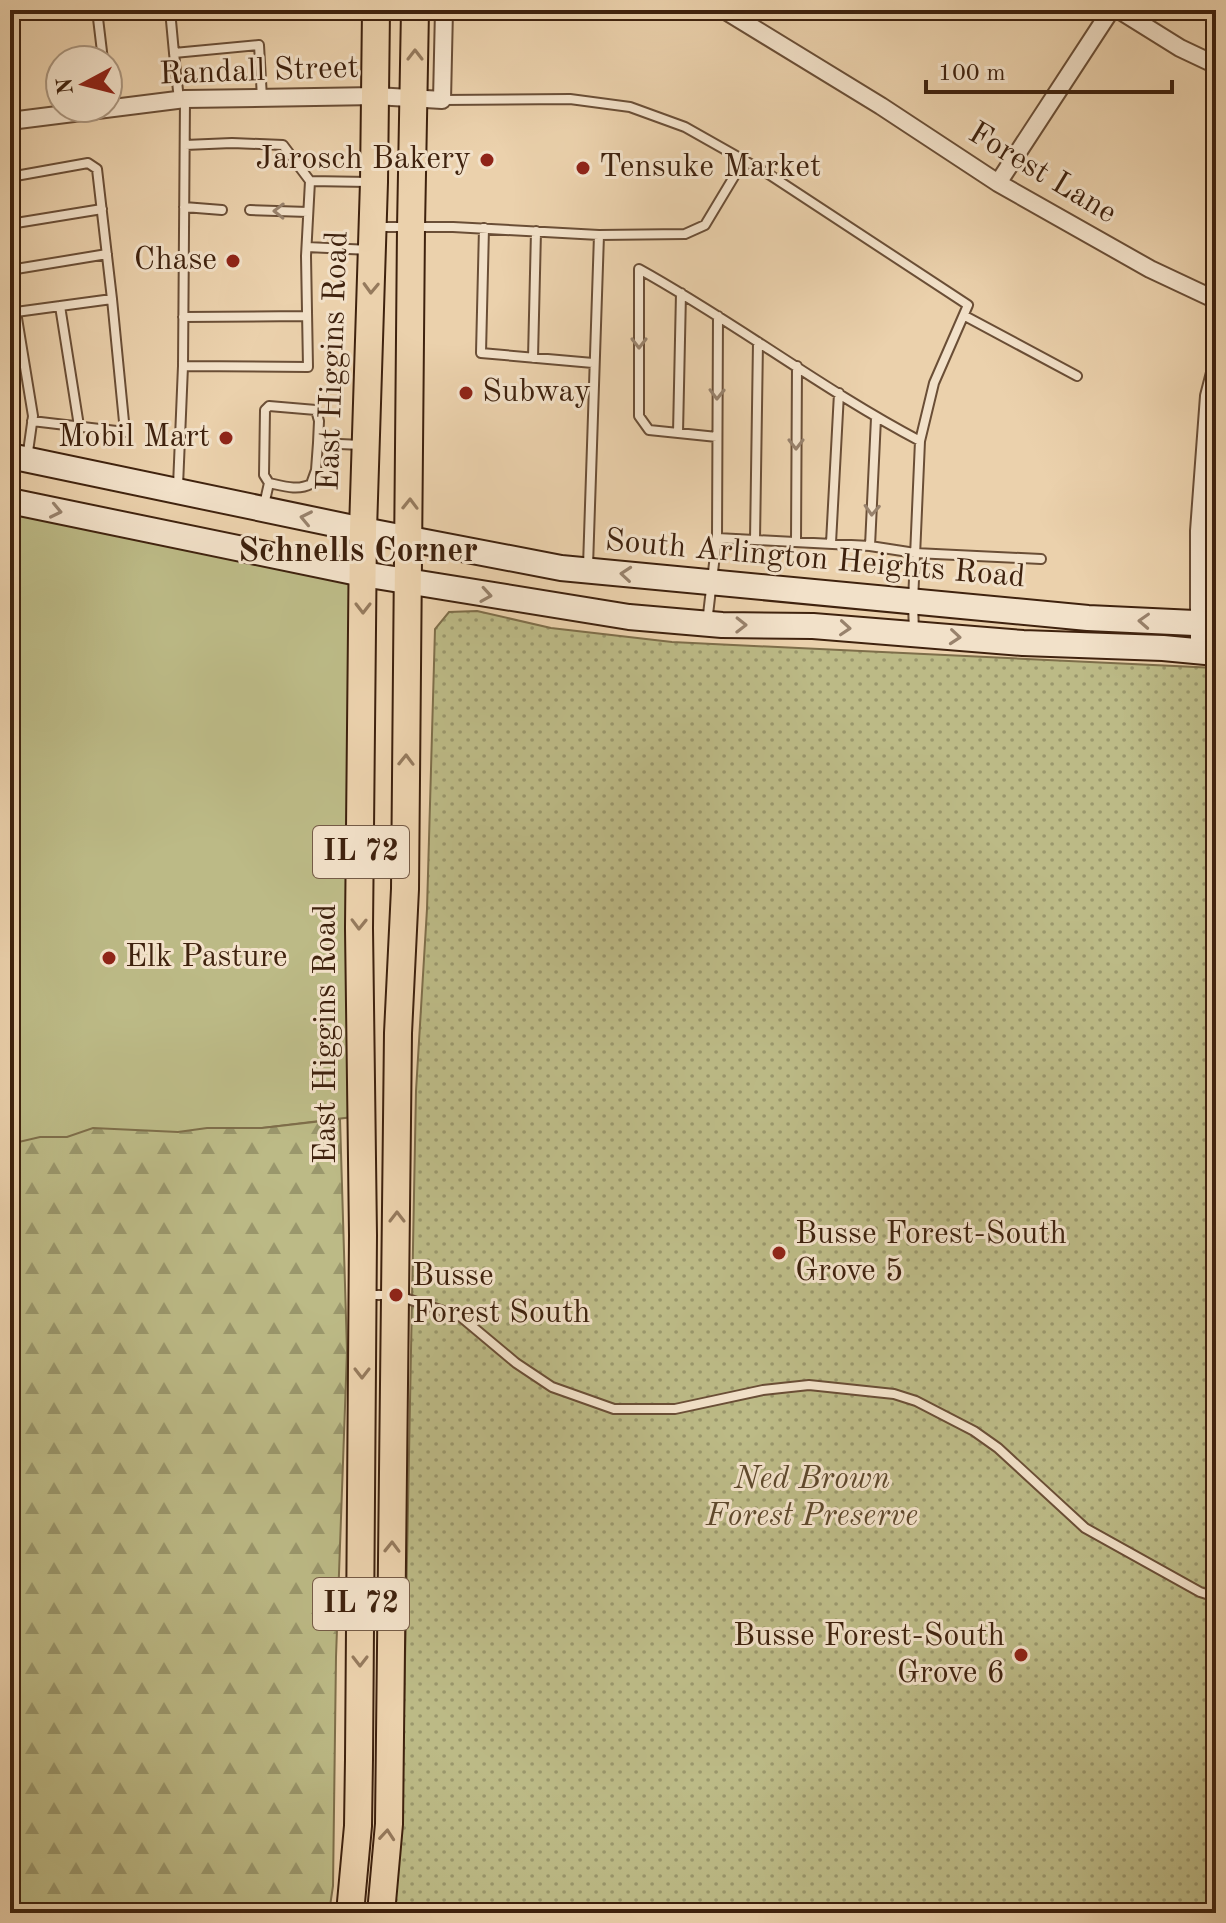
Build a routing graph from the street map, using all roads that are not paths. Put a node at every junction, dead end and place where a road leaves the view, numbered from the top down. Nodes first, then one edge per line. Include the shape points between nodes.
1 (97, 10) edge
2 (170, 10) edge
3 (376, 10) edge
4 (415, 10) edge
5 (444, 10) edge
6 (724, 10) edge
7 (1111, 10) edge
8 (1119, 10) edge
9 (101, 44) edge
10 (174, 53) junction
11 (1216, 65) edge
12 (376, 96) junction
13 (262, 98) junction
14 (182, 99) junction
15 (415, 99) junction
16 (442, 100) junction
17 (124, 102) edge
18 (44, 115) edge
19 (10, 121) edge
20 (185, 145) junction
21 (744, 160) junction
22 (10, 177) edge
23 (310, 181) junction
24 (374, 182) junction
25 (998, 183) junction
26 (184, 207) junction
27 (102, 209) junction
28 (222, 210) dead end
29 (250, 210) dead end
30 (308, 212) junction
31 (10, 224) edge
32 (411, 228) junction
33 (484, 228) junction
34 (536, 231) junction
35 (599, 235) junction
36 (372, 238) junction
37 (307, 247) junction
38 (107, 254) junction
39 (10, 270) edge
40 (681, 293) junction
41 (112, 299) junction
42 (1216, 300) edge
43 (60, 306) junction
44 (13, 310) edge
45 (306, 316) junction
46 (718, 316) junction
47 (965, 316) junction
48 (183, 317) junction
49 (758, 342) junction
50 (533, 358) junction
51 (593, 363) junction
52 (183, 366) junction
53 (797, 366) junction
54 (1216, 369) edge
55 (1077, 376) dead end
56 (839, 393) junction
57 (876, 418) junction
58 (32, 421) junction
59 (79, 426) junction
60 (678, 433) junction
61 (717, 437) junction
62 (920, 441) junction
63 (318, 443) junction
64 (365, 445) junction
65 (19, 458) edge
66 (269, 483) junction
67 (177, 491) junction
68 (10, 501) edge
69 (263, 509) junction
70 (363, 530) junction
71 (717, 538) junction
72 (410, 539) junction
73 (755, 540) junction
74 (796, 542) junction
75 (831, 543) junction
76 (870, 546) junction
77 (915, 553) junction
78 (1041, 559) dead end
79 (588, 571) junction
80 (363, 574) junction
81 (712, 581) junction
82 (409, 582) junction
83 (913, 602) junction
84 (706, 623) junction
85 (1208, 625) edge
86 (914, 634) junction
87 (1207, 652) edge
88 (362, 1295) junction
89 (396, 1295) junction
90 (1216, 1597) edge
91 (350, 1913) edge
92 (381, 1913) edge

1 - 9 lane
2 - 10 lane
3 - 12 main road, East Higgins Road / IL 72
15 -> 4 main road, IL 72
5 - 16 street
6 - 25 street, Forest Lane
7 - 25 street
8 - 11 street
10 - 13 lane via 259,45
10 - 14 lane
12 - 13 street, Randall Street
12 - 15 street, Randall Street
12 - 24 main road, East Higgins Road / IL 72
13 - 14 street, Randall Street
14 - 17 street, Randall Street
14 - 20 lane
15 - 16 street, Randall Street
15 - 32 main road, IL 72
16 - 21 lane via 570,99 630,107 685,127
18 - 19 street, Randall Street
20 - 23 lane via 283,145
20 - 26 lane
21 - 35 lane via 705,225 685,234
21 - 47 lane via 968,305
22 - 27 lane via 88,163 97,169
23 - 24 lane
23 - 30 lane
24 - 36 main road, East Higgins Road / IL 72
25 - 42 street, Forest Lane
26 - 28 lane
26 - 48 lane
27 - 31 lane
27 - 38 lane
30 -> 29 lane
30 - 37 lane
32 - 33 lane
32 - 36 lane
72 -> 32 main road, IL 72
33 - 34 lane
33 - 50 lane via 481,353
34 - 35 lane
34 - 50 lane
35 - 51 lane
36 - 37 lane
36 -> 64 main road, East Higgins Road / IL 72
37 - 45 lane
38 - 39 lane
38 - 41 lane
40 - 46 lane
40 - 60 lane
40 -> 60 lane via 639,269 639,416 649,430
41 - 43 lane
41 - 59 lane via 125,432
43 - 44 lane
43 - 59 lane
44 - 58 lane
45 - 48 lane
45 - 52 lane via 308,367
46 - 49 lane
46 -> 61 lane
47 - 55 lane
47 - 62 lane via 934,383
48 - 52 lane
49 - 53 lane
49 - 73 lane
50 - 51 lane
51 - 79 lane
52 - 67 lane
53 - 56 lane
53 -> 74 lane
54 - 85 street via 1209,396 1199,531
56 - 57 lane
56 - 75 lane
57 - 62 lane
57 -> 76 lane
58 - 59 lane
58 - 65 lane
60 - 61 lane
61 - 71 lane
62 - 77 lane
63 - 64 lane
63 - 66 lane via 311,484 292,488
63 - 66 lane via 316,410 269,406 264,475
64 - 70 main road, East Higgins Road / IL 72
65 - 67 main road, South Arlington Heights Road
66 - 69 lane
67 - 69 main road, South Arlington Heights Road
68 -> 80 main road, South Arlington Heights Road
70 -> 69 main road, South Arlington Heights Road
70 - 72 main road, South Arlington Heights Road
70 - 80 main road, East Higgins Road / IL 72
71 - 73 lane
71 - 81 lane
72 - 79 main road, South Arlington Heights Road
72 - 82 main road, IL 72
73 - 74 lane
74 - 75 lane
75 - 76 lane
76 - 77 lane
77 - 78 lane
77 - 83 lane
81 -> 79 main road, South Arlington Heights Road
80 - 82 main road, South Arlington Heights Road
80 -> 88 main road, East Higgins Road / IL 72
81 - 83 main road, South Arlington Heights Road
81 - 84 lane
82 -> 84 main road, South Arlington Heights Road via 601,613
89 -> 82 main road, IL 72
85 -> 83 main road, South Arlington Heights Road
83 - 86 lane
84 -> 86 main road, South Arlington Heights Road
85 - 87 street
86 -> 87 main road, South Arlington Heights Road
88 - 89 lane
88 -> 91 main road, East Higgins Road / IL 72 via 359,1813
89 - 90 lane via 461,1317 552,1387 614,1409 675,1409 809,1385 916,1401 998,1448 1085,1528
92 -> 89 main road, IL 72 via 389,1824

